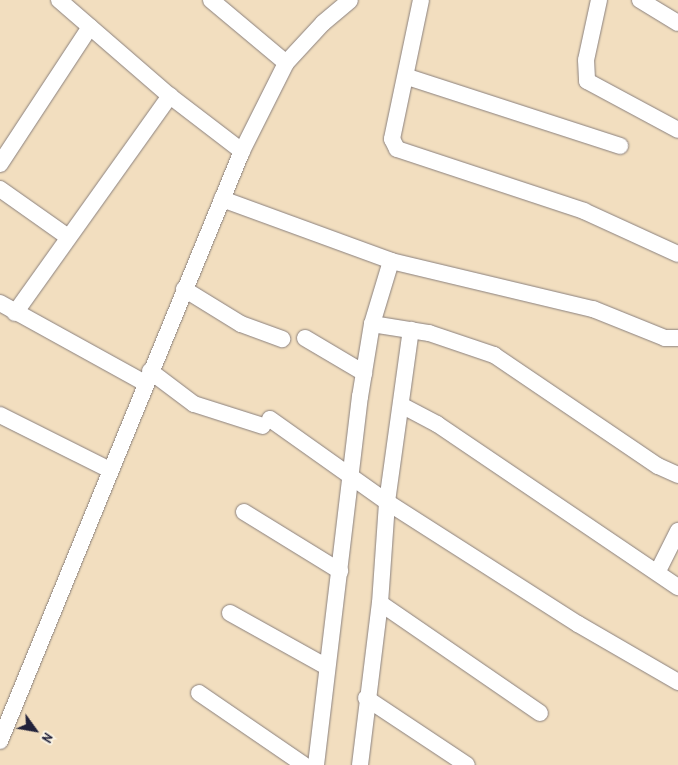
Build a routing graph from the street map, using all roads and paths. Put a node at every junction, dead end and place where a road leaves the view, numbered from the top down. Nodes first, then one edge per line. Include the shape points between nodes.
1 (59, 0) edge
2 (211, 0) edge
3 (350, 0) edge
4 (421, 0) edge
5 (599, 0) edge
6 (640, 0) edge
7 (678, 23) edge
8 (90, 27) junction
9 (286, 63) junction
10 (408, 77) junction
11 (170, 96) junction
12 (678, 130) edge
13 (620, 146) dead end
14 (242, 151) junction
15 (0, 164) edge
16 (0, 189) edge
17 (222, 199) junction
18 (68, 237) junction
19 (678, 254) edge
20 (391, 261) junction
21 (184, 289) junction
22 (0, 303) edge
23 (15, 313) junction
24 (372, 324) junction
25 (411, 330) junction
26 (305, 338) dead end
27 (678, 338) edge
28 (282, 339) dead end
29 (364, 373) junction
30 (148, 377) junction
31 (401, 405) junction
32 (0, 415) edge
33 (110, 470) junction
34 (678, 475) edge
35 (350, 478) junction
36 (387, 502) junction
37 (244, 512) dead end
38 (678, 531) edge
39 (340, 571) junction
40 (658, 571) junction
41 (678, 586) edge
42 (380, 603) junction
43 (230, 613) dead end
44 (327, 668) junction
45 (678, 682) edge
46 (199, 693) dead end
47 (366, 698) junction
48 (540, 713) dead end
49 (0, 741) edge
50 (304, 765) edge
51 (316, 765) edge
52 (360, 765) edge
53 (467, 765) edge

1 - 8 street
2 - 9 street
3 - 9 street via 323,23
4 - 10 street
5 - 12 street via 586,60 587,81
6 - 7 street
8 - 11 street
8 - 15 street
9 - 14 street
10 - 13 street
10 - 19 street via 392,139 397,149 584,211
11 - 14 street
11 - 18 street
14 - 17 street
16 - 18 street
17 - 20 street
17 - 21 street
18 - 23 street
20 - 24 street
20 - 27 street via 594,309 665,338
21 - 28 street via 241,324
21 - 30 street
22 - 23 street
23 - 30 street
24 - 25 street
24 - 29 street
25 - 31 street
25 - 34 street via 466,344 494,356 658,466
26 - 29 street
29 - 35 street
30 - 33 street
30 - 35 street via 194,404 267,422
31 - 36 street
31 - 40 street via 437,424
32 - 33 street
33 - 49 street
35 - 36 street
35 - 39 street
36 - 42 street
36 - 45 street via 578,624
37 - 39 street
38 - 40 street
39 - 44 street
40 - 41 street
42 - 47 street
42 - 48 street
43 - 44 street
44 - 51 street
46 - 50 street
47 - 52 street
47 - 53 street

